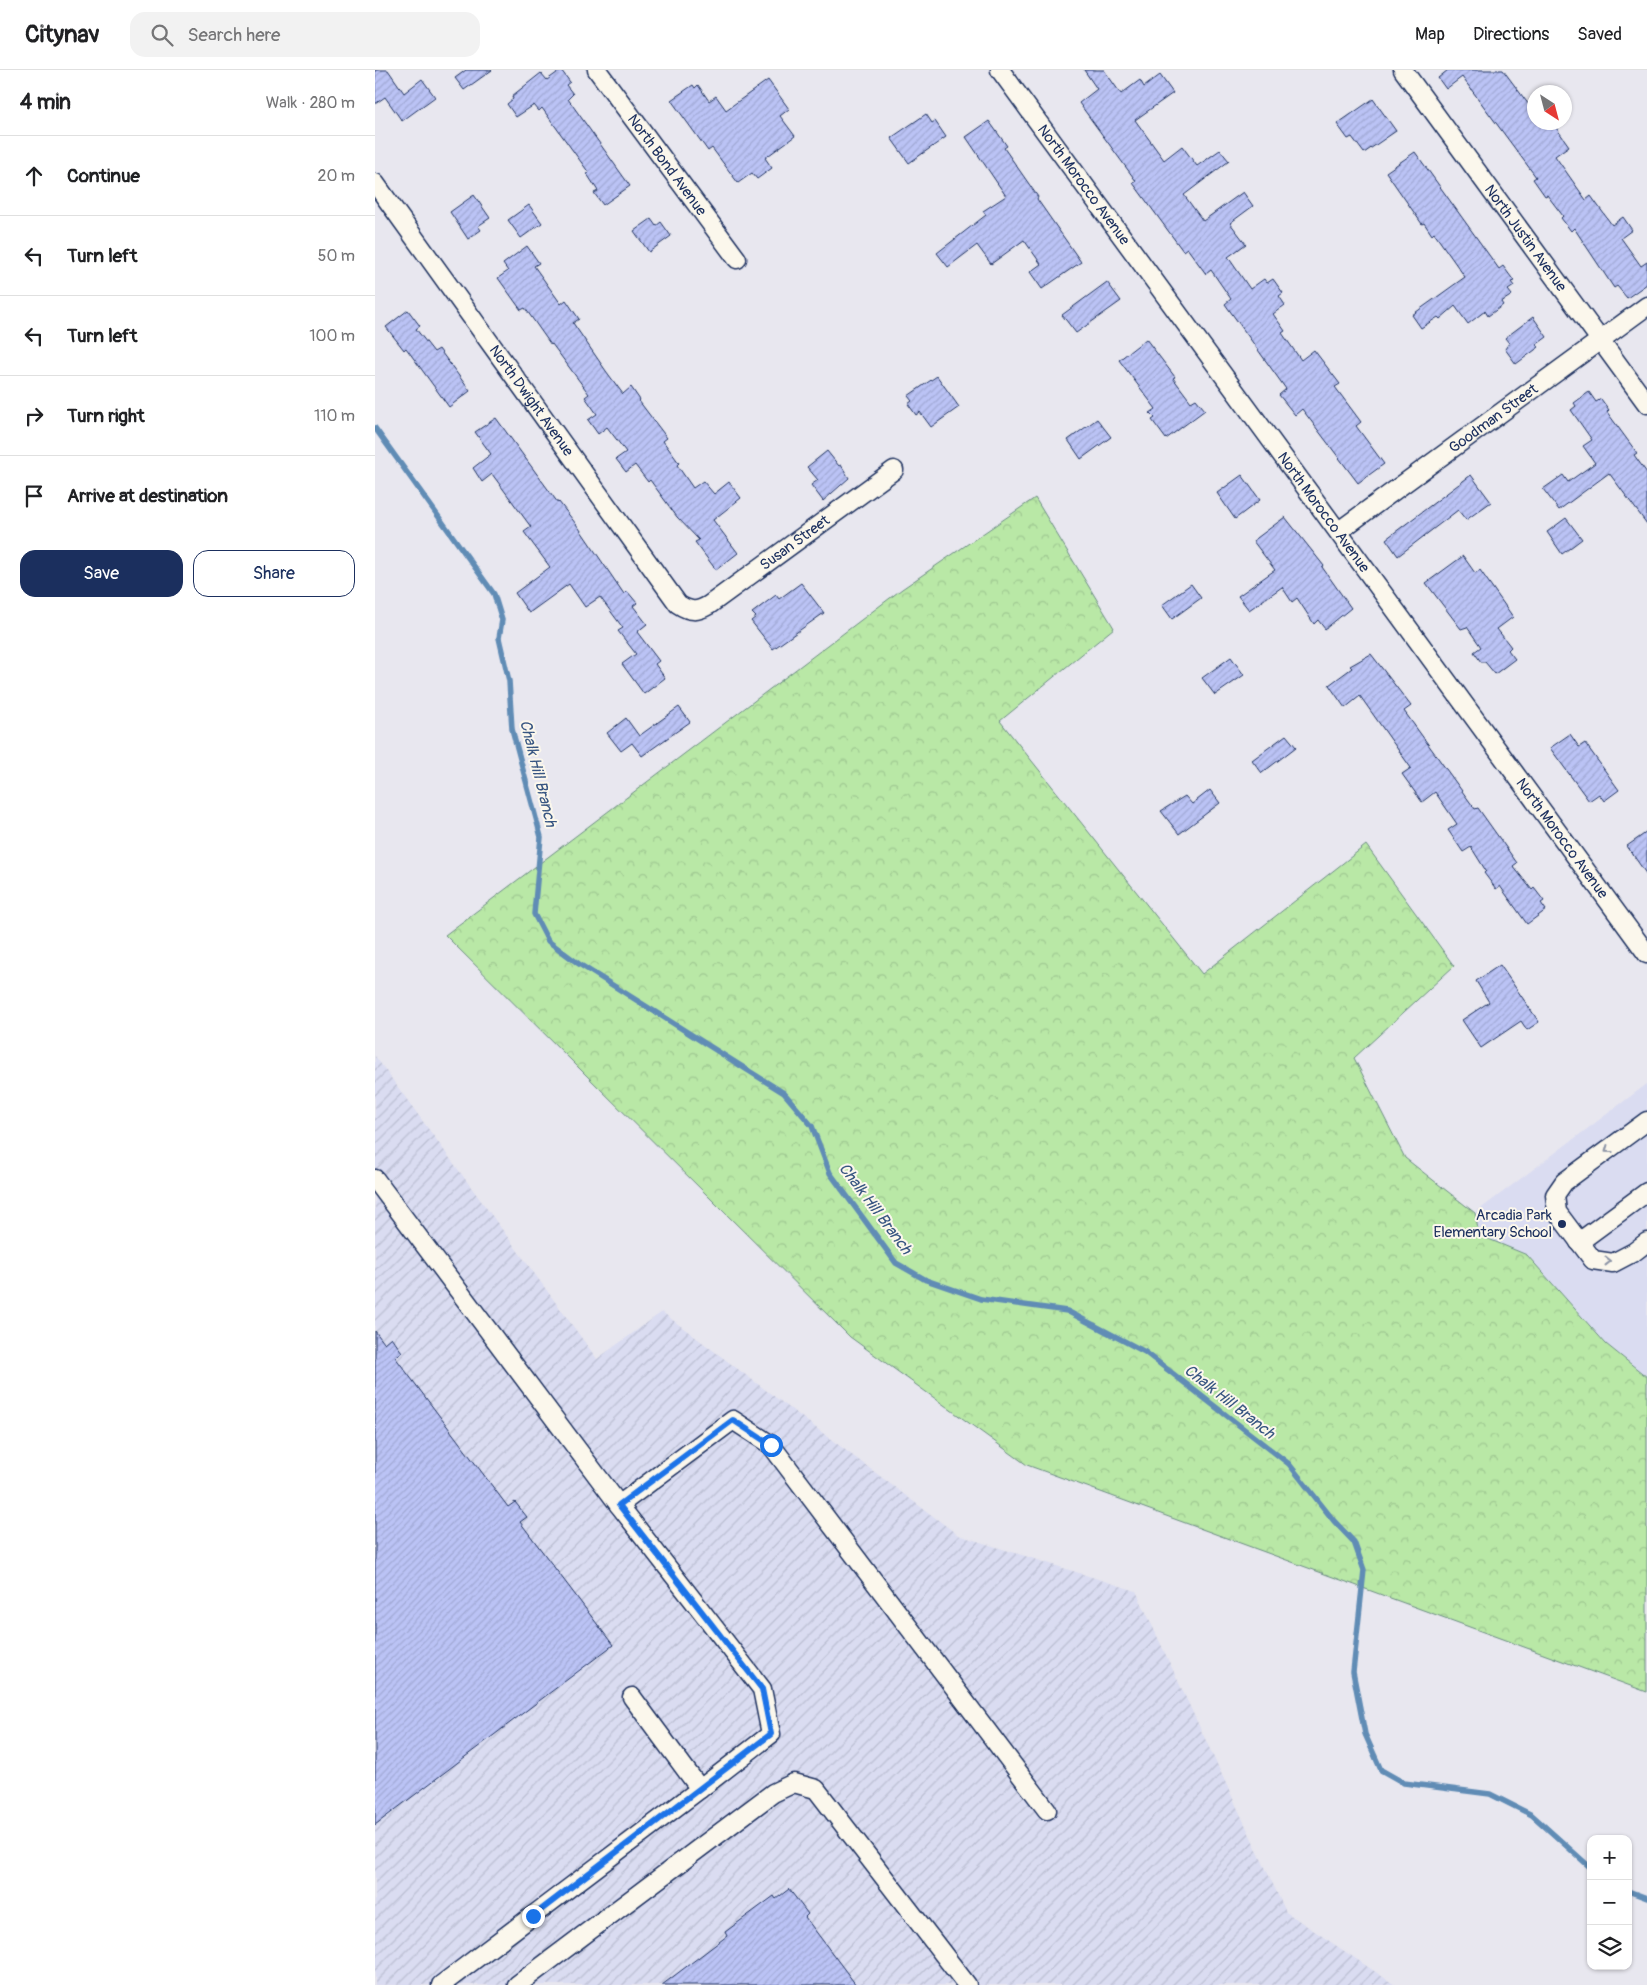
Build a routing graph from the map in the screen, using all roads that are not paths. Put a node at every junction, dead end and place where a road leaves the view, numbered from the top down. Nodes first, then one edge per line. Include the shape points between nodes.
1 (597, 70) edge
2 (1000, 70) edge
3 (1403, 70) edge
4 (375, 183) edge
5 (737, 259) dead end
6 (1647, 306) edge
7 (1600, 340) junction
8 (1647, 404) edge
9 (894, 470) dead end
10 (1339, 531) junction
11 (692, 612) joint
12 (1647, 954) edge
13 (1647, 1121) edge
14 (375, 1179) edge
15 (1647, 1192) edge
16 (1579, 1242) junction
17 (1647, 1242) edge
18 (619, 1505) junction
19 (632, 1696) dead end
20 (700, 1789) junction
21 (1047, 1810) dead end
22 (441, 1985) edge
23 (517, 1985) edge
24 (967, 1985) edge

1 - 5 street, North Bond Avenue
2 - 10 street, North Morocco Avenue
3 - 7 street, North Justin Avenue
4 - 11 street, North Dwight Avenue via 678,604
6 - 7 street, Goodman Street
7 - 8 street, North Justin Avenue
7 - 10 street, Goodman Street
9 - 11 street, Susan Street via 709,605
10 - 12 street, North Morocco Avenue
13 -> 16 street via 1564,1182 1555,1195 1557,1212
14 - 18 street
15 - 16 street
16 -> 17 street via 1593,1260 1613,1263
18 - 20 street via 762,1689 771,1734
18 - 21 street via 733,1420 771,1445
19 - 20 street
20 - 22 street
23 - 24 street via 773,1793 794,1782 816,1789

